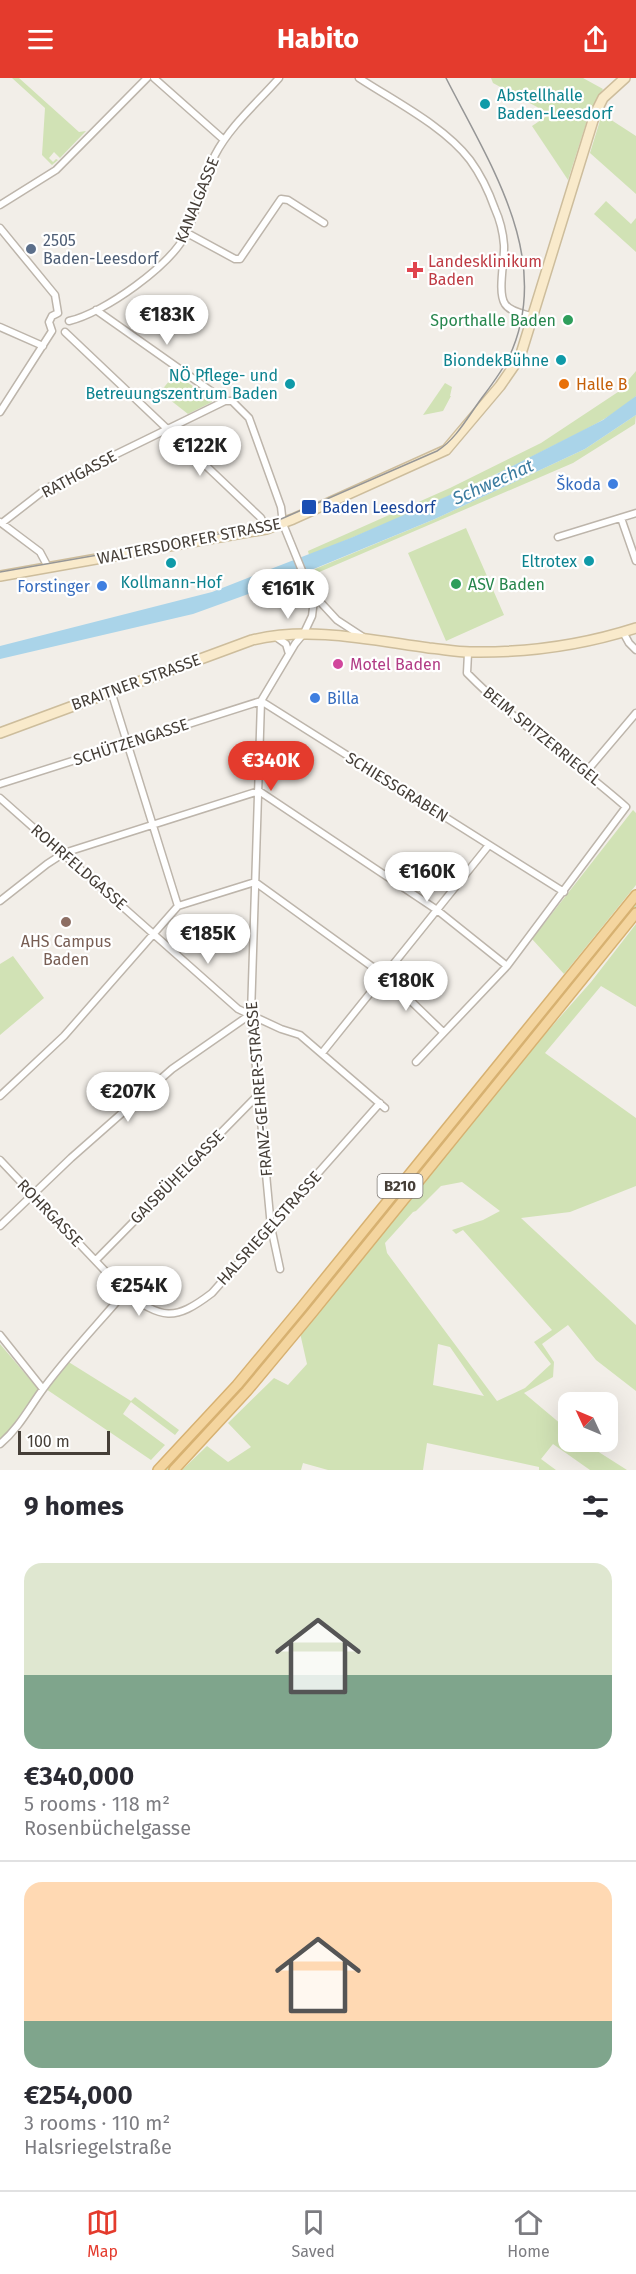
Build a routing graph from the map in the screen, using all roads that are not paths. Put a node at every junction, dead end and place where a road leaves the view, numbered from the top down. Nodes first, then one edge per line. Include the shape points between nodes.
1 (147, 78) edge
2 (153, 78) edge
3 (279, 78) edge
4 (359, 78) edge
5 (625, 78) edge
6 (224, 140) junction
7 (0, 205) edge
8 (324, 223) dead end
9 (0, 228) edge
10 (187, 232) junction
11 (96, 310) junction
12 (58, 313) junction
13 (534, 317) junction
14 (69, 321) junction
15 (0, 327) edge
16 (52, 331) junction
17 (65, 332) junction
18 (43, 346) junction
19 (0, 397) edge
20 (225, 401) junction
21 (7, 402) junction
22 (0, 412) edge
23 (166, 429) junction
24 (636, 513) edge
25 (621, 518) junction
26 (1, 523) edge
27 (283, 524) junction
28 (266, 529) junction
29 (558, 537) dead end
30 (636, 561) edge
31 (48, 567) junction
32 (0, 576) edge
33 (312, 592) junction
34 (636, 628) edge
35 (624, 632) junction
36 (304, 633) junction
37 (273, 635) junction
38 (368, 640) junction
39 (636, 650) edge
40 (468, 652) junction
41 (289, 654) junction
42 (111, 691) junction
43 (261, 701) junction
44 (636, 713) edge
45 (0, 733) edge
46 (128, 744) junction
47 (586, 772) junction
48 (0, 784) edge
49 (259, 791) junction
50 (0, 798) edge
51 (152, 824) junction
52 (489, 845) junction
53 (64, 854) junction
54 (255, 882) junction
55 (564, 892) junction
56 (636, 895) edge
57 (0, 901) edge
58 (178, 906) junction
59 (437, 910) junction
60 (636, 913) edge
61 (154, 933) junction
62 (507, 966) junction
63 (385, 976) junction
64 (251, 1014) junction
65 (443, 1032) junction
66 (322, 1053) junction
67 (416, 1062) dead end
68 (259, 1094) junction
69 (0, 1096) edge
70 (382, 1105) joint
71 (0, 1160) edge
72 (33, 1195) junction
73 (0, 1226) edge
74 (271, 1227) junction
75 (96, 1260) junction
76 (280, 1269) dead end
77 (125, 1292) junction
78 (0, 1335) edge
79 (43, 1389) junction
80 (0, 1444) edge
81 (158, 1470) edge
82 (174, 1470) edge

1 - 7 street via 56,170
2 - 6 street
3 - 6 street, KANALGASSE
4 - 13 street via 429,124 469,159 482,177 503,233 503,301 513,310
5 - 13 street, WALTERSDORFER STRASSE via 603,98 595,114
6 - 10 street, KANALGASSE via 208,168
8 - 10 street via 288,200 281,200 240,259
9 - 12 street via 55,295
10 - 11 street, KANALGASSE via 178,248 156,270
11 - 14 street, KANALGASSE
11 - 20 street
12 - 14 street
12 - 16 street via 49,322
13 - 27 street, WALTERSDORFER STRASSE via 514,367 446,450
14 - 17 street
15 - 18 street
16 - 17 street
16 - 18 street
17 - 23 street
18 - 21 street
19 - 21 street
20 - 23 street, RATHGASSE
20 - 27 street via 232,401 249,418 281,507
21 - 22 street
23 - 26 street, RATHGASSE via 47,488
23 - 28 street via 261,518
24 - 25 street
25 - 29 street
25 - 30 street
26 - 31 street via 40,552
27 - 28 street, WALTERSDORFER STRASSE
27 - 33 street
28 - 31 street, WALTERSDORFER STRASSE
31 - 32 street, WALTERSDORFER STRASSE
33 - 36 street, FRANZ-GEHRER-STRASSE via 314,608
33 - 38 street via 338,620
34 - 35 street, BRAITNER STRASSE
35 - 39 street
35 - 40 street, BRAITNER STRASSE via 555,647
36 - 37 street, BRAITNER STRASSE
36 - 38 street, BRAITNER STRASSE
36 - 41 street, FRANZ-GEHRER-STRASSE
37 - 41 street via 286,644
37 - 42 street, BRAITNER STRASSE
38 - 40 street, BRAITNER STRASSE
40 - 47 street, BEIM SPITZERRIEGEL via 467,673 490,697
41 - 43 street, FRANZ-GEHRER-STRASSE
42 - 45 street, BRAITNER STRASSE
42 - 46 street
43 - 46 street, SCHÜTZENGASSE
43 - 49 street, FRANZ-GEHRER-STRASSE
43 - 52 street, SCHIESSGRABEN
44 - 47 street
46 - 48 street, SCHÜTZENGASSE
46 - 51 street
47 - 55 street, BEIM SPITZERRIEGEL via 626,807
49 - 51 street
49 - 54 street, FRANZ-GEHRER-STRASSE
49 - 59 street
50 - 53 street, ROHRFELDGASSE
51 - 53 street
51 - 58 street
52 - 55 street, SCHIESSGRABEN
52 - 59 street
53 - 57 street
53 - 61 street, ROHRFELDGASSE
54 - 58 street
54 - 63 street
54 - 64 street, FRANZ-GEHRER-STRASSE
55 - 62 street
56 - 81 main road, B210 via 237,1385
58 - 61 street
59 - 62 street
59 - 63 street
60 - 82 main road, B210 via 247,1391
61 - 64 street, ROHRFELDGASSE via 238,1009
61 - 69 street via 64,1036
62 - 65 street
63 - 65 street
63 - 66 street
64 - 66 street, ROHRFELDGASSE via 300,1035
64 - 68 street, FRANZ-GEHRER-STRASSE
64 - 72 street via 172,1069
65 - 67 street
66 - 70 street, ROHRFELDGASSE
68 - 74 street, FRANZ-GEHRER-STRASSE
68 - 75 street, GAISBÜHELGASSE
70 - 74 street, HALSRIEGELSTRASSE
71 - 72 street, ROHRGASSE
72 - 73 street
72 - 75 street, ROHRGASSE
74 - 76 street, FRANZ-GEHRER-STRASSE
74 - 77 street, HALSRIEGELSTRASSE via 212,1293 187,1309 166,1315
75 - 77 street, ROHRGASSE
77 - 79 street
78 - 79 street
79 - 80 street via 24,1419

